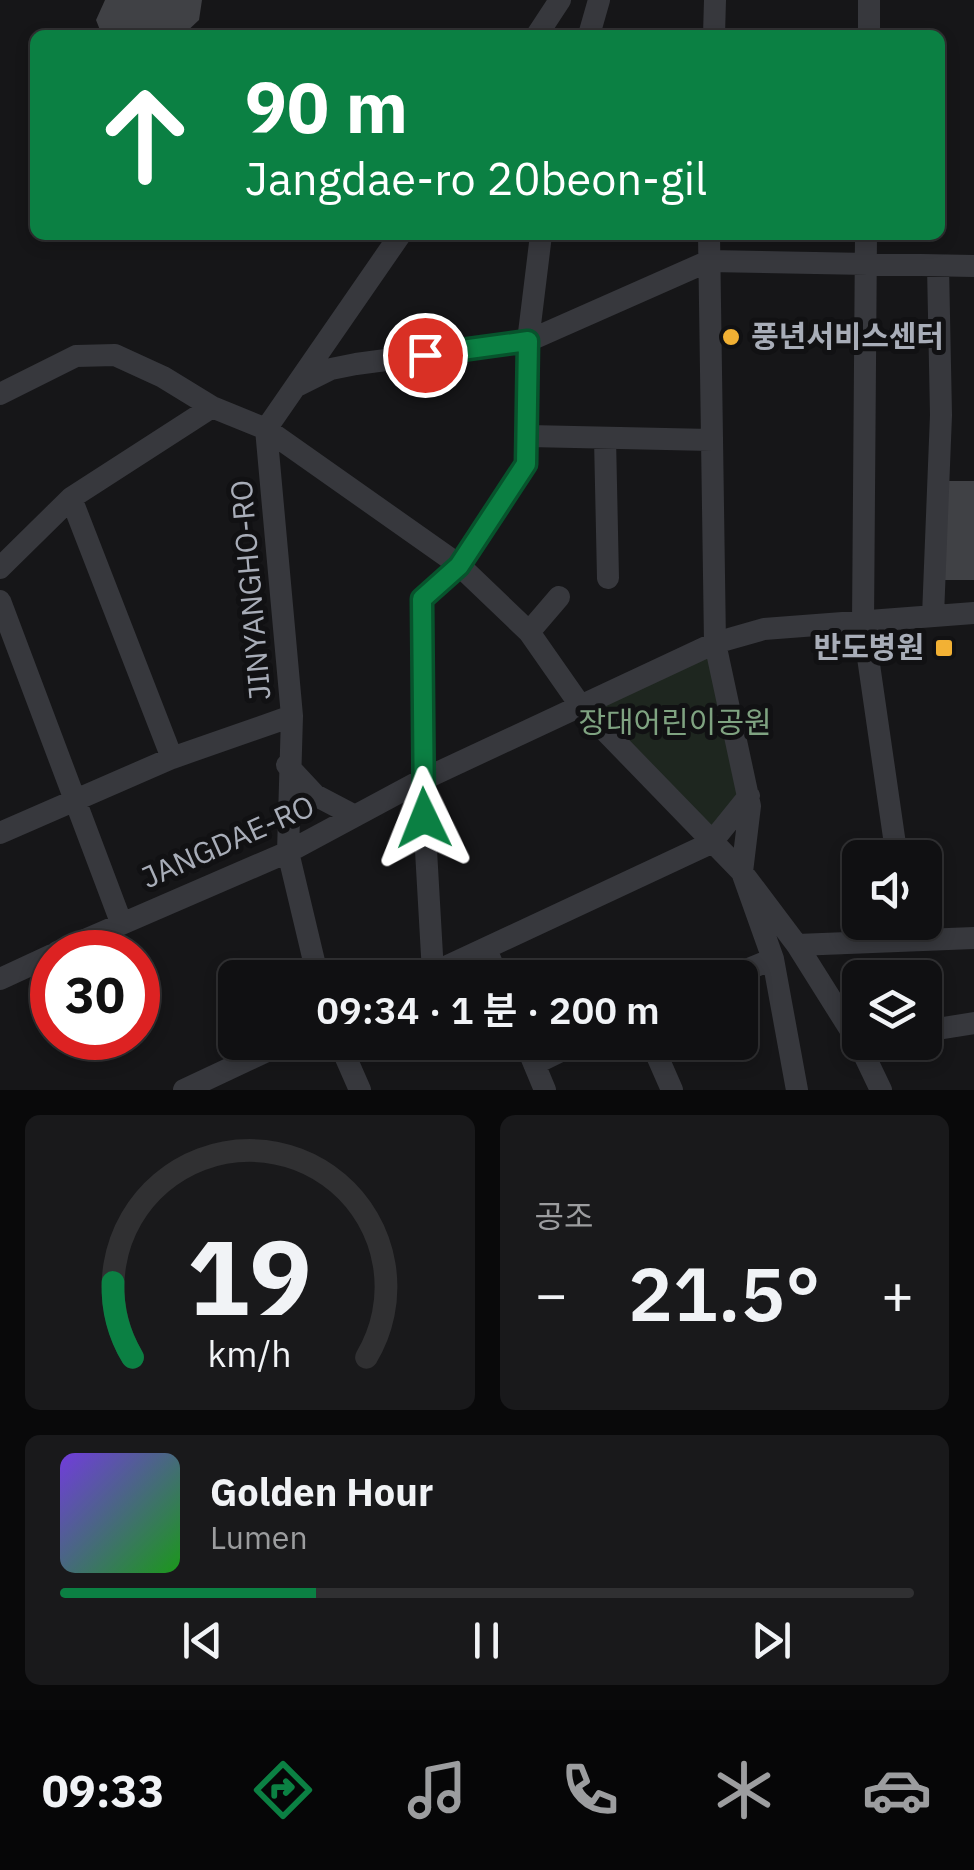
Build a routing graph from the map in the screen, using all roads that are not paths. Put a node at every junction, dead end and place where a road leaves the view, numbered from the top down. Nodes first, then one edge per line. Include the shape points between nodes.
1 (560, 0) edge
2 (598, 0) edge
3 (714, 0) edge
4 (870, 0) edge
5 (541, 30) edge
6 (589, 30) edge
7 (714, 30) edge
8 (869, 30) edge
9 (397, 240) edge
10 (540, 240) edge
11 (710, 240) edge
12 (866, 240) edge
13 (709, 261) junction
14 (866, 264) junction
15 (938, 266) junction
16 (974, 266) edge
17 (528, 341) junction
18 (296, 387) junction
19 (0, 394) edge
20 (212, 407) junction
21 (266, 429) junction
22 (529, 436) junction
23 (605, 438) junction
24 (711, 440) junction
25 (72, 498) junction
26 (459, 566) junction
27 (0, 568) edge
28 (608, 578) dead end
29 (559, 596) dead end
30 (0, 600) edge
31 (974, 613) edge
32 (933, 616) junction
33 (864, 623) junction
34 (529, 632) junction
35 (715, 643) junction
36 (23, 661) junction
37 (0, 670) edge
38 (580, 705) junction
39 (292, 716) junction
40 (172, 758) junction
41 (288, 765) junction
42 (422, 780) junction
43 (748, 796) junction
44 (76, 800) junction
45 (355, 816) junction
46 (0, 833) edge
47 (894, 840) edge
48 (711, 843) junction
49 (288, 852) junction
50 (742, 872) junction
51 (121, 922) junction
52 (104, 930) edge
53 (942, 936) edge
54 (974, 938) edge
55 (843, 940) edge
56 (797, 945) junction
57 (486, 948) junction
58 (773, 959) junction
59 (314, 960) edge
60 (427, 960) edge
61 (460, 960) edge
62 (491, 960) edge
63 (30, 965) edge
64 (758, 965) edge
65 (0, 979) edge
66 (842, 1015) edge
67 (974, 1023) edge
68 (942, 1028) edge
69 (249, 1060) edge
70 (346, 1060) edge
71 (533, 1060) edge
72 (659, 1060) edge
73 (867, 1060) edge
74 (192, 1088) edge
75 (360, 1090) edge
76 (546, 1090) edge
77 (672, 1090) edge
78 (798, 1090) edge
79 (881, 1090) edge

1 - 5 street
2 - 6 street
3 - 7 street
4 - 8 street
9 - 18 street
10 - 17 street
11 - 13 street
12 - 14 street
13 - 14 street
13 - 17 street
13 - 24 street
14 - 15 street
14 - 33 street
15 - 16 street
15 - 32 street via 941,414
17 - 18 street via 331,369
17 - 22 street
18 - 21 street
19 - 20 street via 76,356 115,356
20 - 21 street
20 - 25 street
21 - 26 street
21 - 39 street, JINYANGHO-RO
22 - 23 street
22 - 26 street via 526,464
23 - 24 street
23 - 28 street
24 - 35 street
25 - 27 street
25 - 40 street
26 - 34 street
26 - 42 street via 422,599
29 - 34 street
30 - 36 street
31 - 32 street, JANGDAE-RO
32 - 33 street, JANGDAE-RO
33 - 35 street, JANGDAE-RO via 764,629
33 - 47 street
34 - 38 street
35 - 38 street, JANGDAE-RO
35 - 43 street
36 - 37 street
36 - 44 street
38 - 42 street, JANGDAE-RO
38 - 48 street
39 - 40 street
39 - 41 street, JINYANGHO-RO
40 - 44 street
41 - 45 street via 315,795
41 - 49 street, JINYANGHO-RO
42 - 45 street, JANGDAE-RO
42 - 60 street
43 - 48 street
43 - 50 street
44 - 46 street
44 - 51 street
45 - 49 street, JANGDAE-RO
48 - 50 street
48 - 57 street
49 - 51 street, JANGDAE-RO
49 - 59 street, JINYANGHO-RO
50 - 56 street
50 - 58 street
51 - 52 street, JANGDAE-RO
53 - 54 street
55 - 56 street
56 - 66 street
57 - 61 street
57 - 62 street
58 - 64 street
58 - 78 street
63 - 65 street, JANGDAE-RO
67 - 68 street
69 - 74 street
70 - 75 street
71 - 76 street
72 - 77 street
73 - 79 street

